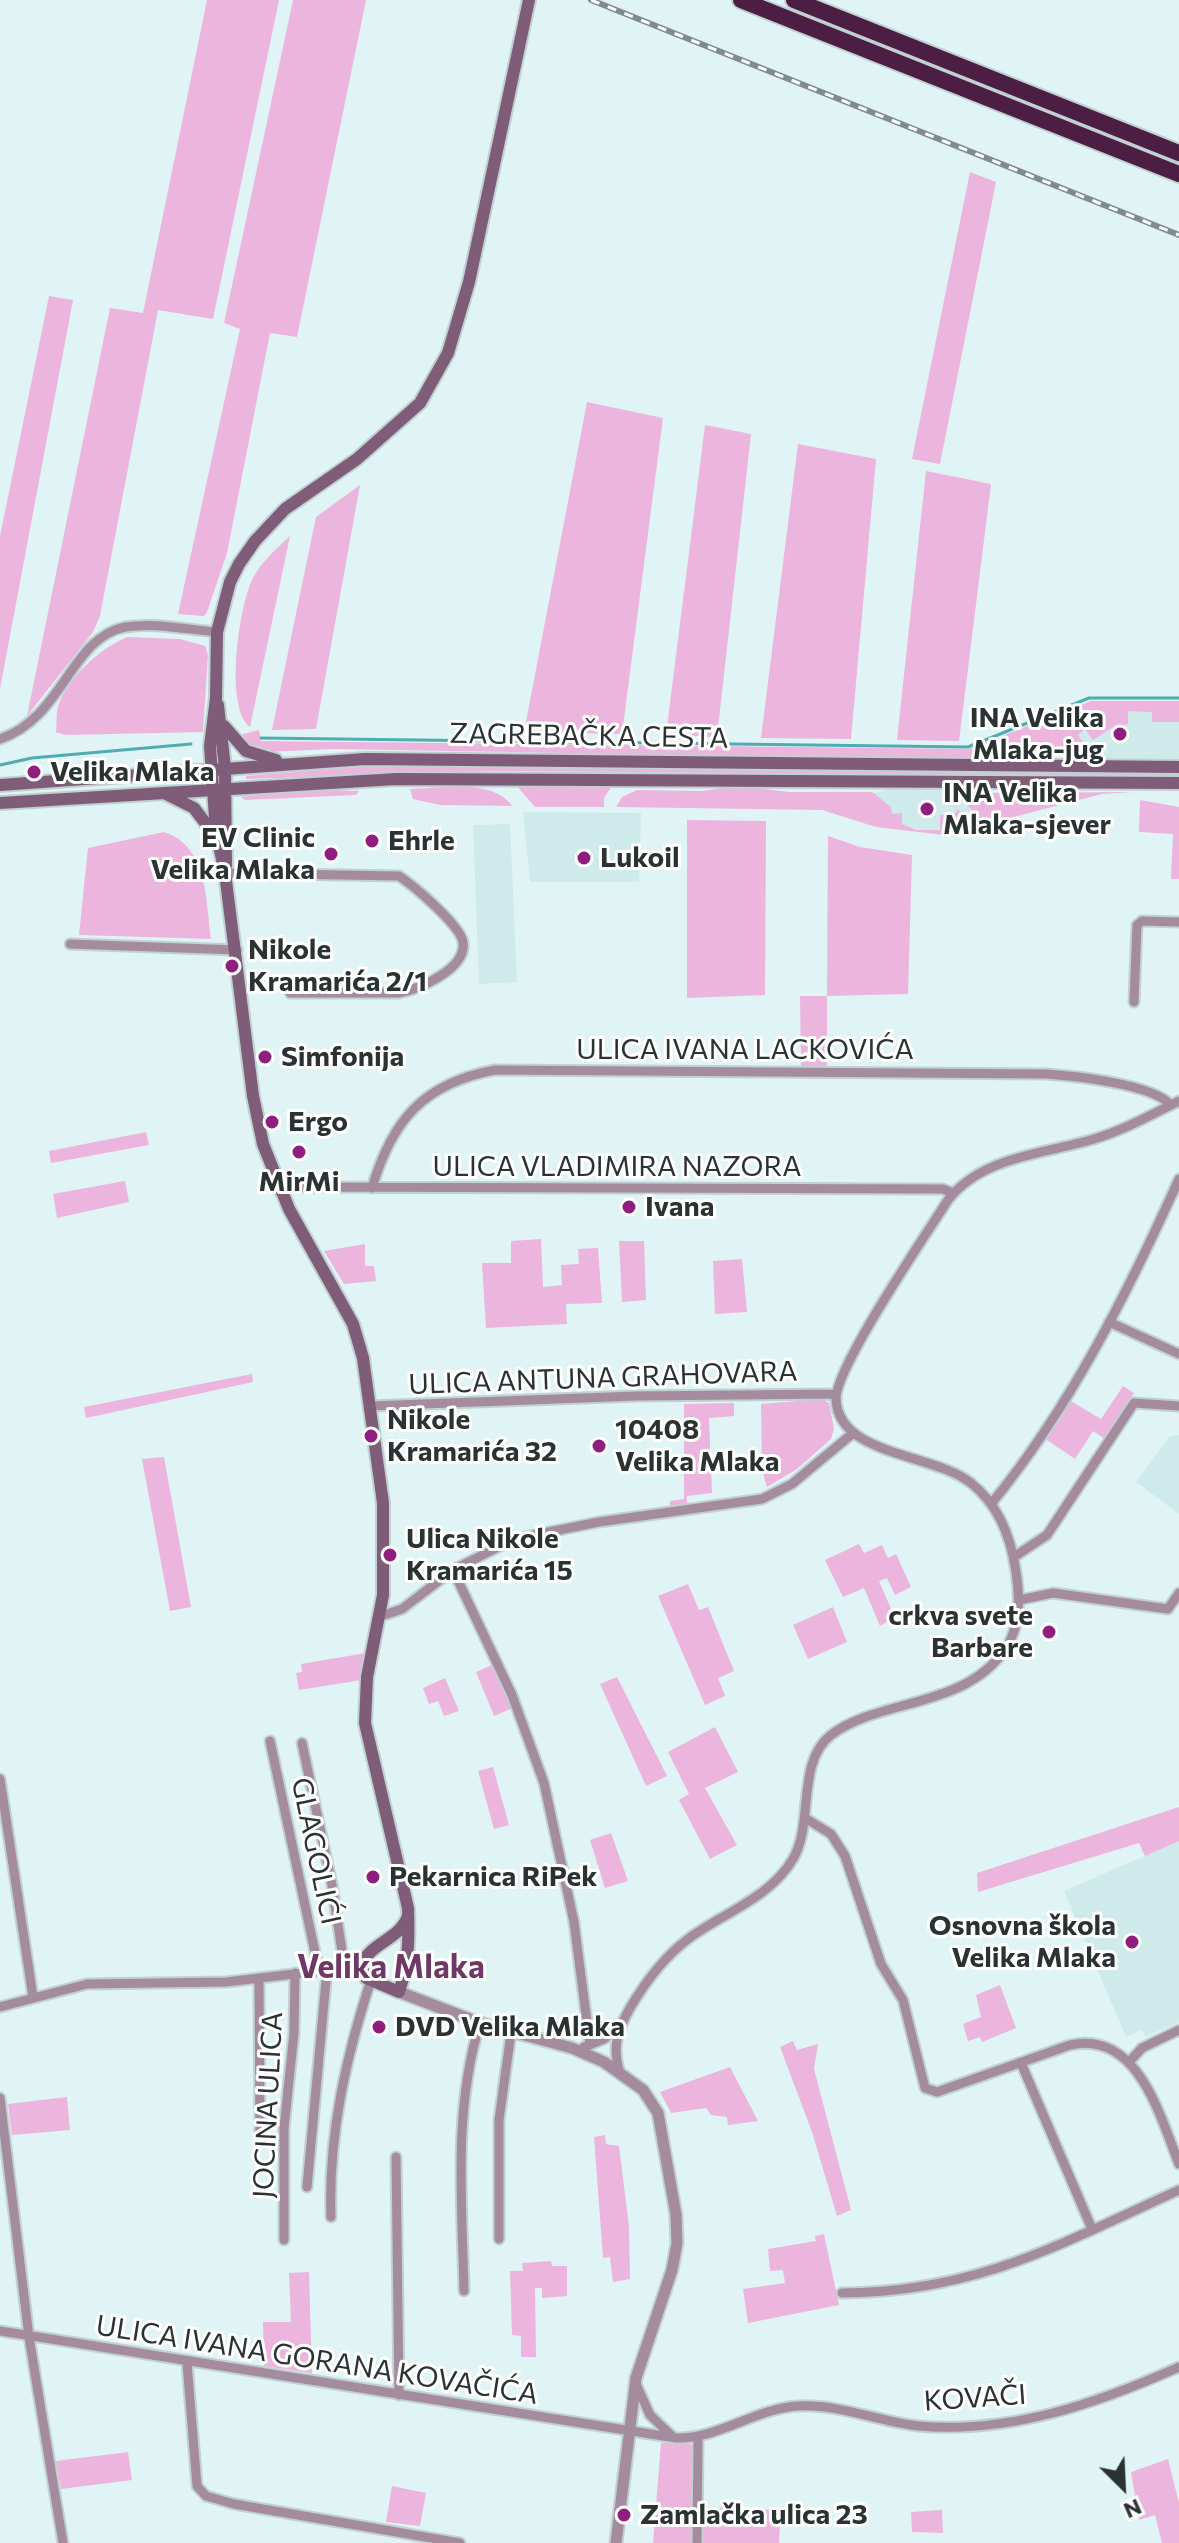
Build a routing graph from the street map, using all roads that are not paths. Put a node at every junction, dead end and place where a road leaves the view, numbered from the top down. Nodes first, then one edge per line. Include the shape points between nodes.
1 (529, 0) edge
2 (741, 0) edge
3 (794, 0) edge
4 (1179, 153) edge
5 (1179, 174) edge
6 (217, 632) junction
7 (216, 698) junction
8 (223, 724) junction
9 (0, 739) edge
10 (283, 763) junction
11 (1179, 767) edge
12 (225, 768) junction
13 (210, 769) junction
14 (1179, 783) edge
15 (0, 785) edge
16 (226, 787) junction
17 (211, 788) junction
18 (161, 792) junction
19 (0, 803) edge
20 (218, 842) junction
21 (225, 873) junction
22 (1179, 922) edge
23 (70, 944) dead end
24 (237, 950) junction
25 (290, 993) dead end
26 (1134, 1002) dead end
27 (1175, 1103) edge
28 (1179, 1179) edge
29 (372, 1188) junction
30 (280, 1192) junction
31 (953, 1193) junction
32 (1109, 1322) junction
33 (1179, 1354) edge
34 (836, 1394) junction
35 (370, 1406) junction
36 (1179, 1406) edge
37 (852, 1434) junction
38 (991, 1504) junction
39 (1014, 1557) junction
40 (453, 1570) junction
41 (1179, 1593) edge
42 (1019, 1600) junction
43 (1168, 1609) junction
44 (1179, 1611) edge
45 (381, 1616) junction
46 (270, 1741) dead end
47 (302, 1743) dead end
48 (0, 1779) edge
49 (805, 1818) junction
50 (3, 1820) edge
51 (408, 1916) junction
52 (323, 1970) junction
53 (361, 1970) junction
54 (345, 1971) junction
55 (295, 1973) junction
56 (259, 1978) junction
57 (371, 1980) junction
58 (399, 1992) junction
59 (33, 1997) junction
60 (0, 2007) edge
61 (480, 2023) junction
62 (622, 2025) junction
63 (1179, 2030) edge
64 (511, 2033) junction
65 (590, 2045) junction
66 (572, 2048) junction
67 (1129, 2062) junction
68 (1021, 2063) junction
69 (619, 2070) junction
70 (0, 2098) edge
71 (260, 2142) dead end
72 (396, 2157) dead end
73 (1179, 2164) edge
74 (307, 2187) dead end
75 (1179, 2190) edge
76 (331, 2217) dead end
77 (1092, 2229) junction
78 (499, 2239) dead end
79 (284, 2240) dead end
80 (464, 2291) dead end
81 (842, 2293) dead end
82 (0, 2331) edge
83 (29, 2337) junction
84 (187, 2363) junction
85 (1179, 2367) edge
86 (636, 2378) junction
87 (399, 2395) junction
88 (628, 2432) junction
89 (698, 2437) junction
90 (676, 2438) junction
91 (63, 2543) edge
92 (460, 2543) edge
93 (616, 2543) edge
94 (697, 2543) edge

1 - 6 main road via 458,325 434,382 386,436 285,509 255,541 230,582
2 - 5 highway
3 - 4 highway
6 - 7 main road
6 - 9 street via 136,626 113,631 83,655 41,715
7 - 8 main road
7 - 13 main road
8 - 10 main road via 246,751
8 - 12 main road
10 - 11 main road, ZAGREBAČKA CESTA via 506,758
10 - 12 main road, ZAGREBAČKA CESTA
12 - 13 main road, ZAGREBAČKA CESTA
12 - 16 main road
13 - 15 main road, ZAGREBAČKA CESTA
13 - 17 main road
14 - 16 main road, ZAGREBAČKA CESTA via 498,777
16 - 17 main road, ZAGREBAČKA CESTA
16 - 21 main road
17 - 18 main road, ZAGREBAČKA CESTA
17 - 20 main road
18 - 19 main road, ZAGREBAČKA CESTA
18 - 20 main road via 194,808
20 - 21 main road
21 - 24 main road
21 - 25 street via 399,876 462,939 457,960 412,990
22 - 26 street via 1137,925
23 - 24 street
24 - 30 main road via 253,1096
27 - 29 street, ULICA IVANA LACKOVIĆA via 1111,1082 1046,1074 495,1070 455,1079 417,1104 390,1141
27 - 31 street via 1107,1135 994,1166
28 - 32 street
29 - 30 street, ULICA VLADIMIRA NAZORA via 294,1187
29 - 31 street, ULICA VLADIMIRA NAZORA
30 - 35 main road via 353,1324
31 - 34 street via 860,1342
32 - 33 street
32 - 38 street via 1045,1429
34 - 35 street, ULICA ANTUNA GRAHOVARA
34 - 37 street via 840,1416
35 - 45 main road via 382,1482
36 - 39 street via 1134,1403 1047,1535
37 - 38 street via 949,1470
37 - 40 street via 792,1484 762,1499 530,1535 491,1548
38 - 39 street via 1002,1519
39 - 42 street
40 - 45 street via 402,1609
40 - 65 street via 512,1695 544,1783 574,1922
41 - 43 street
42 - 43 street via 1053,1593
42 - 49 street via 1008,1645 985,1671 943,1693 830,1736 816,1757
43 - 44 street
45 - 51 main road via 367,1677 365,1723
46 - 52 street, GLAGOLIĆI
47 - 54 street
48 - 50 street
49 - 62 street via 799,1848 787,1869 670,1954
49 - 68 street via 831,1834 845,1856 881,1964 903,2000 922,2083 930,2092
50 - 59 street
51 - 53 main road via 401,1930 368,1953
51 - 58 main road via 409,1957
52 - 54 street
52 - 55 street
52 - 74 street, GLAGOLIĆI
53 - 54 street
53 - 57 main road
55 - 56 street
55 - 79 street, JOCINA ULICA via 284,2128
56 - 59 street via 87,1984
56 - 71 street, JOCINA ULICA
57 - 58 main road
57 - 76 street via 338,2109
58 - 61 street
59 - 60 street
61 - 64 street
61 - 80 street via 468,2066 460,2135
62 - 65 street
62 - 69 street via 615,2046
63 - 67 street via 1142,2048
64 - 66 street
64 - 78 street via 499,2120
65 - 66 street
66 - 69 street
67 - 68 street via 1084,2042
67 - 73 street via 1151,2094
68 - 77 street
69 - 86 street via 652,2101 662,2128 677,2243
70 - 83 street
72 - 87 street
75 - 77 street
77 - 81 street via 970,2279
82 - 83 street, ULICA IVANA GORANA KOVAČIĆA
83 - 84 street, ULICA IVANA GORANA KOVAČIĆA
83 - 91 street
84 - 87 street, ULICA IVANA GORANA KOVAČIĆA
84 - 92 street via 197,2486 202,2493 234,2504
85 - 89 street, KOVAČI via 1092,2404 999,2422 935,2427 824,2406 795,2406
86 - 88 street
86 - 90 street via 650,2415
87 - 88 street, ULICA IVANA GORANA KOVAČIĆA
88 - 90 street, KOVAČI
88 - 93 street
89 - 90 street, KOVAČI
89 - 94 street

